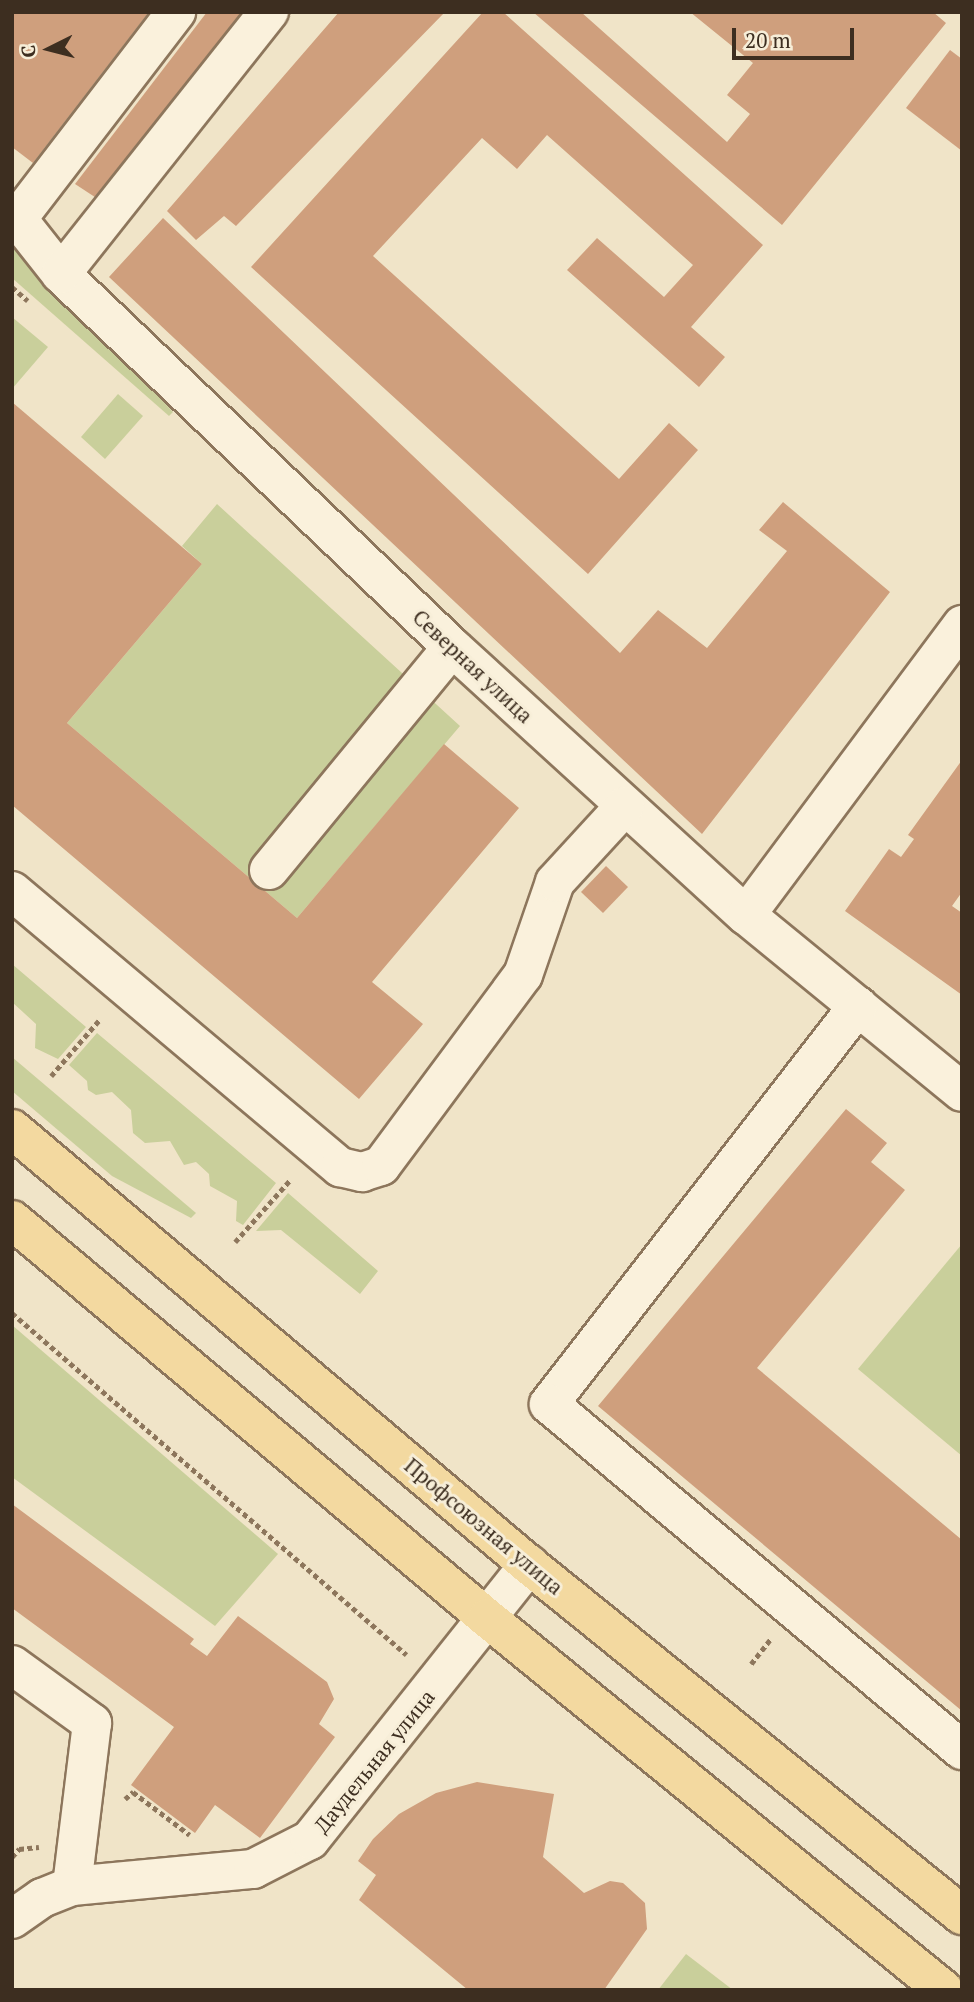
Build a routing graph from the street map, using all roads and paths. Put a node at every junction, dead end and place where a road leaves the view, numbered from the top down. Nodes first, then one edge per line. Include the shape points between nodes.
1 (176, 12) edge
2 (269, 12) edge
3 (15, 215) edge
4 (61, 274) junction
5 (962, 625) edge
6 (452, 647) junction
7 (625, 806) junction
8 (269, 870) dead end
9 (12, 891) edge
10 (746, 915) junction
11 (127, 988) junction
12 (858, 1006) junction
13 (51, 1076) dead end
14 (962, 1092) edge
15 (12, 1129) edge
16 (318, 1149) junction
17 (12, 1220) edge
18 (235, 1242) dead end
19 (12, 1312) edge
20 (529, 1565) junction
21 (487, 1618) junction
22 (12, 1665) edge
23 (400, 1665) dead end
24 (962, 1750) edge
25 (201, 1843) dead end
26 (74, 1844) junction
27 (12, 1857) edge
28 (72, 1886) junction
29 (962, 1916) edge
30 (12, 1919) edge
31 (944, 1990) edge

1 - 3 street
2 - 4 street
3 - 4 street, Северная улица
4 - 6 street, Северная улица
5 - 10 street
6 - 7 street, Северная улица
6 - 8 street
7 - 10 street, Северная улица
7 - 16 street via 555,882 523,975 381,1166 362,1172 340,1167
9 - 11 street
10 - 12 street, Северная улица
11 - 13 path
11 - 16 street
12 - 14 street, Северная улица
12 - 24 street via 549,1404
15 - 20 main road, Профсоюзная улица
16 - 18 path
17 - 21 main road
19 - 23 path via 408,1655
20 - 21 street, Даудельная улица
20 - 29 main road, Профсоюзная улица
21 - 28 street, Даудельная улица via 301,1846 253,1868
21 - 31 main road
22 - 26 street via 92,1723
25 - 26 path via 133,1792
26 - 27 path via 19,1849
26 - 28 street
28 - 30 street, Даудельная улица via 42,1898

